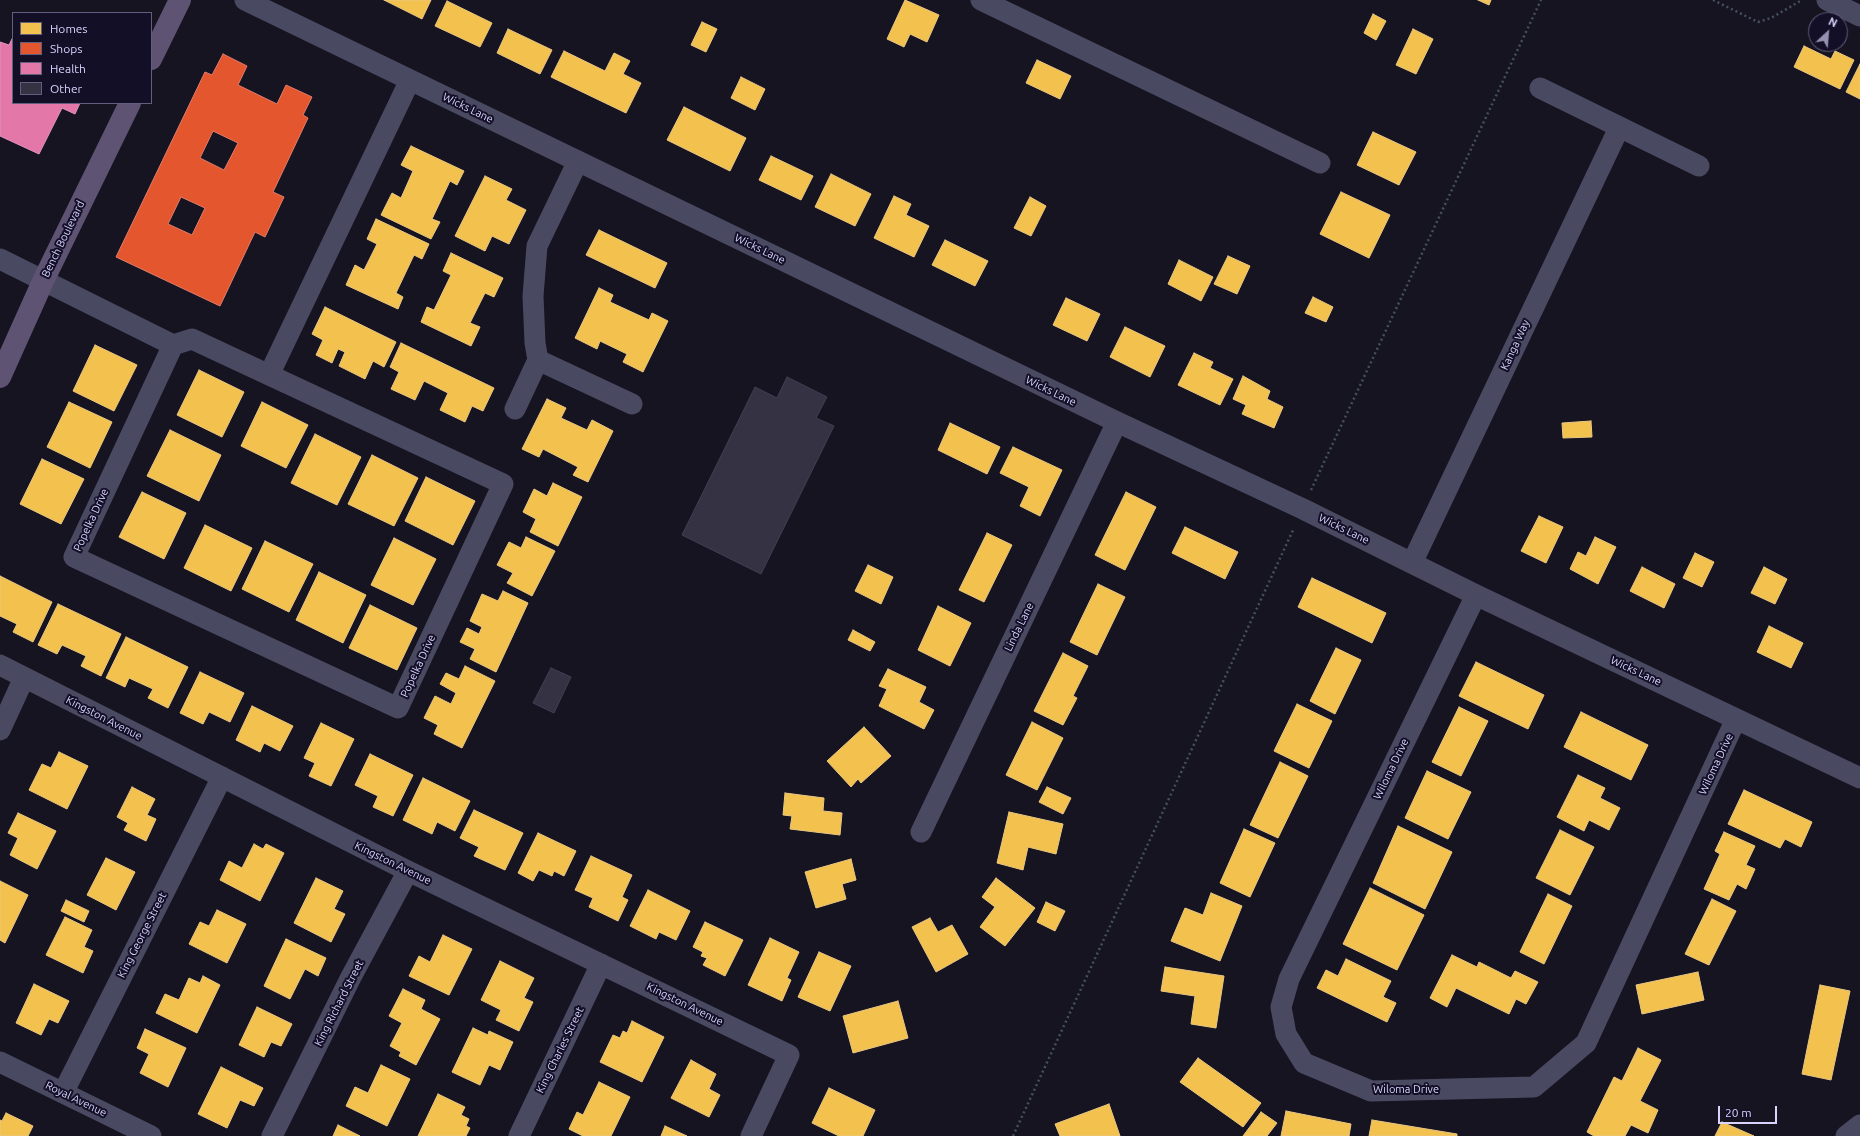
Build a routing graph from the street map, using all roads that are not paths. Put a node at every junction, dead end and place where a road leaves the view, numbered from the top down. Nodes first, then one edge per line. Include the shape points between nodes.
1 (180, 0) edge
2 (245, 0) edge
3 (981, 0) edge
4 (1827, 0) edge
5 (1860, 16) edge
6 (152, 57) edge
7 (410, 80) junction
8 (1540, 88) dead end
9 (130, 104) edge
10 (1619, 128) junction
11 (578, 161) junction
12 (1320, 163) dead end
13 (1699, 166) dead end
14 (0, 258) edge
15 (44, 279) junction
16 (173, 346) junction
17 (538, 360) junction
18 (269, 375) junction
19 (0, 377) edge
20 (632, 404) dead end
21 (515, 409) dead end
22 (1117, 422) junction
23 (1412, 563) junction
24 (1476, 595) junction
25 (0, 665) edge
26 (24, 678) junction
27 (1736, 719) junction
28 (0, 730) edge
29 (222, 777) junction
30 (1860, 778) edge
31 (921, 832) dead end
32 (408, 871) junction
33 (601, 964) junction
34 (0, 1062) edge
35 (63, 1093) junction
36 (1860, 1125) edge
37 (151, 1136) edge
38 (272, 1136) edge
39 (519, 1136) edge
40 (751, 1136) edge
41 (1846, 1136) edge

1 - 6 main road
2 - 7 street, Wicks Lane
3 - 12 street
4 - 5 street
7 - 11 street, Wicks Lane
7 - 18 street
8 - 10 street
9 - 15 main road, Bench Boulevard
10 - 13 street
10 - 23 street, Kanga Way
11 - 17 street via 537,246 533,296
11 - 22 street, Wicks Lane
14 - 15 street
15 - 16 street
15 - 19 main road, Bench Boulevard
16 - 18 street, Popelka Drive via 192,339
16 - 18 street, Popelka Drive via 74,556 398,708 503,484
17 - 20 street
17 - 21 street
22 - 23 street, Wicks Lane
22 - 31 street, Linda Lane
23 - 24 street, Wicks Lane
24 - 27 street, Wicks Lane
24 - 27 street, Wiloma Drive via 1289,979 1281,1007 1286,1034 1304,1063 1371,1091 1534,1087 1586,1043
25 - 26 street, Kingston Avenue
26 - 28 street
26 - 29 street, Kingston Avenue
27 - 30 street, Wicks Lane
29 - 32 street, Kingston Avenue
29 - 35 street, King George Street
32 - 33 street, Kingston Avenue
32 - 38 street, King Richard Street
33 - 39 street, King Charles Street
33 - 40 street, Kingston Avenue via 789,1055
34 - 35 street, Royal Avenue
35 - 37 street, Royal Avenue
36 - 41 street

